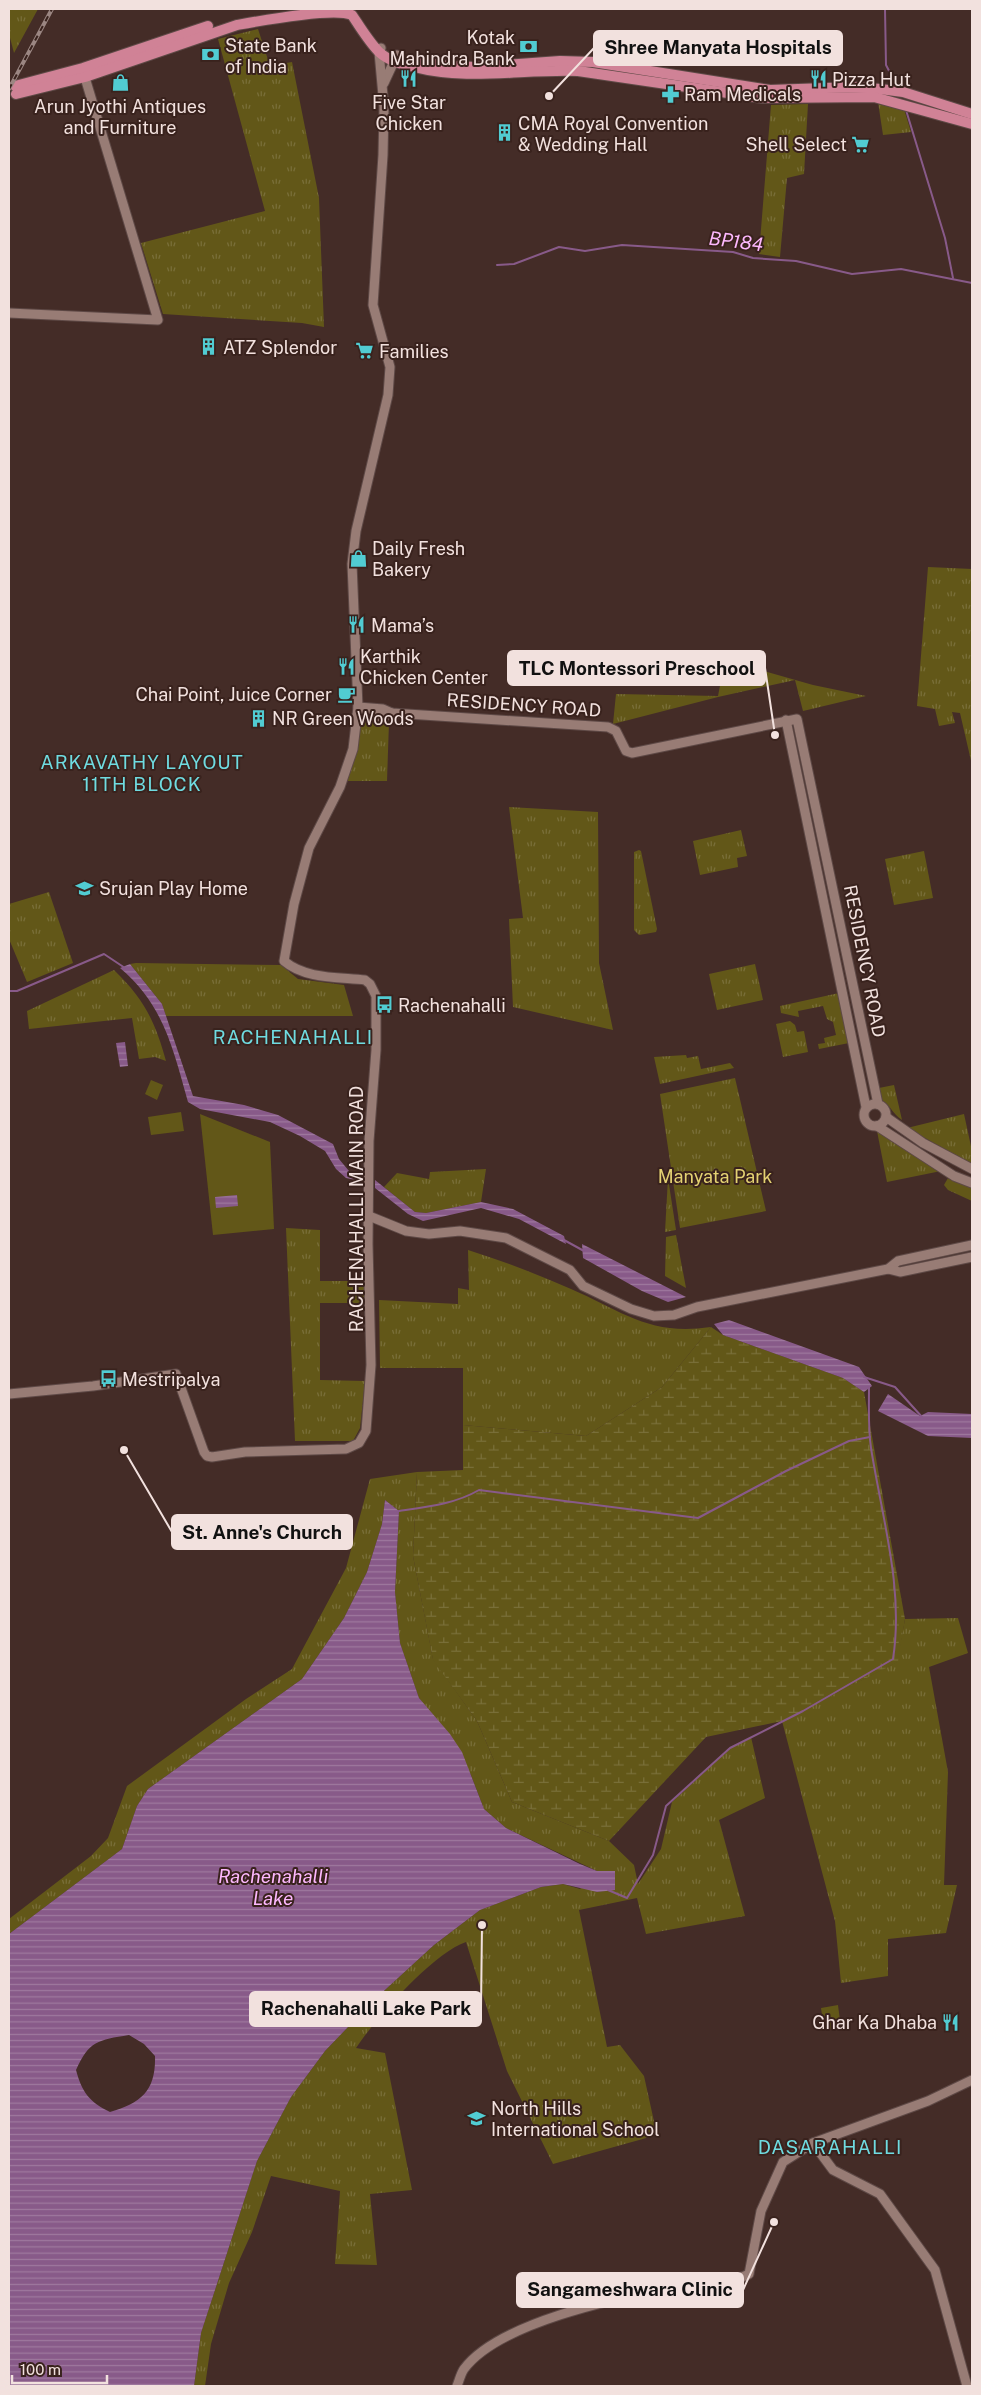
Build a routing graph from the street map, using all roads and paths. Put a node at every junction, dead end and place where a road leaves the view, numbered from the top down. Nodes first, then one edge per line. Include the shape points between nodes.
1 (310, 9) edge
2 (352, 9) edge
3 (380, 50) junction
4 (395, 58) junction
5 (84, 72) junction
6 (382, 88) junction
7 (16, 90) dead end
8 (972, 114) edge
9 (972, 124) edge
10 (9, 313) edge
11 (358, 711) junction
12 (786, 720) junction
13 (818, 811) junction
14 (806, 814) junction
15 (828, 862) junction
16 (816, 865) junction
17 (852, 979) junction
18 (841, 982) junction
19 (878, 1104) junction
20 (866, 1107) junction
21 (886, 1117) junction
22 (877, 1126) junction
23 (972, 1169) edge
24 (972, 1183) edge
25 (369, 1216) junction
26 (972, 1244) edge
27 (972, 1257) edge
28 (888, 1269) junction
29 (9, 1394) edge
30 (972, 2080) edge
31 (813, 2143) junction
32 (457, 2386) edge
33 (967, 2386) edge

1 - 5 main road via 258,14 213,25
2 - 3 main road
3 - 4 main road
3 - 5 main road via 352,15 339,12 237,25
3 - 6 street, RACHENAHALLI MAIN ROAD
4 - 6 street
4 - 8 main road via 476,67 593,62 770,90 880,89 903,92
4 - 9 main road via 433,72 458,75 578,71 762,98 874,97
5 - 7 main road
5 - 10 street via 158,320
6 - 11 street, RACHENAHALLI MAIN ROAD via 383,155 373,305 390,367 388,395 352,564
11 - 12 street, RESIDENCY ROAD via 383,709 392,713 608,727 616,731 626,751 632,753
11 - 25 street, RACHENAHALLI MAIN ROAD via 347,769 309,848 294,904 284,961 297,970 312,974 365,980 374,988 376,1050 371,1094
12 - 13 street, RESIDENCY ROAD via 797,718
12 - 14 street, RESIDENCY ROAD
13 - 14 street
13 - 15 street, RESIDENCY ROAD
14 - 16 street, RESIDENCY ROAD
15 - 16 street
15 - 17 street, RESIDENCY ROAD
16 - 18 street, RESIDENCY ROAD
17 - 18 street
17 - 19 street, RESIDENCY ROAD
18 - 20 street, RESIDENCY ROAD
19 - 20 street
19 - 21 street via 883,1107
20 - 22 street via 864,1120
21 - 22 street
21 - 23 street
22 - 24 street via 954,1176
25 - 28 street via 406,1231 429,1234 460,1231 506,1238 570,1270 583,1286 631,1309 654,1316 674,1315 688,1309
25 - 29 street, RACHENAHALLI MAIN ROAD via 372,1365 366,1431 359,1444 346,1449 207,1456 176,1374 171,1373 84,1387
26 - 28 street via 898,1261
27 - 28 street via 900,1272
30 - 31 street via 928,2101
31 - 32 street via 783,2162 761,2210 749,2274 735,2281 671,2288 544,2321 495,2342 464,2369
31 - 33 street via 833,2170 880,2194 927,2256 935,2270

